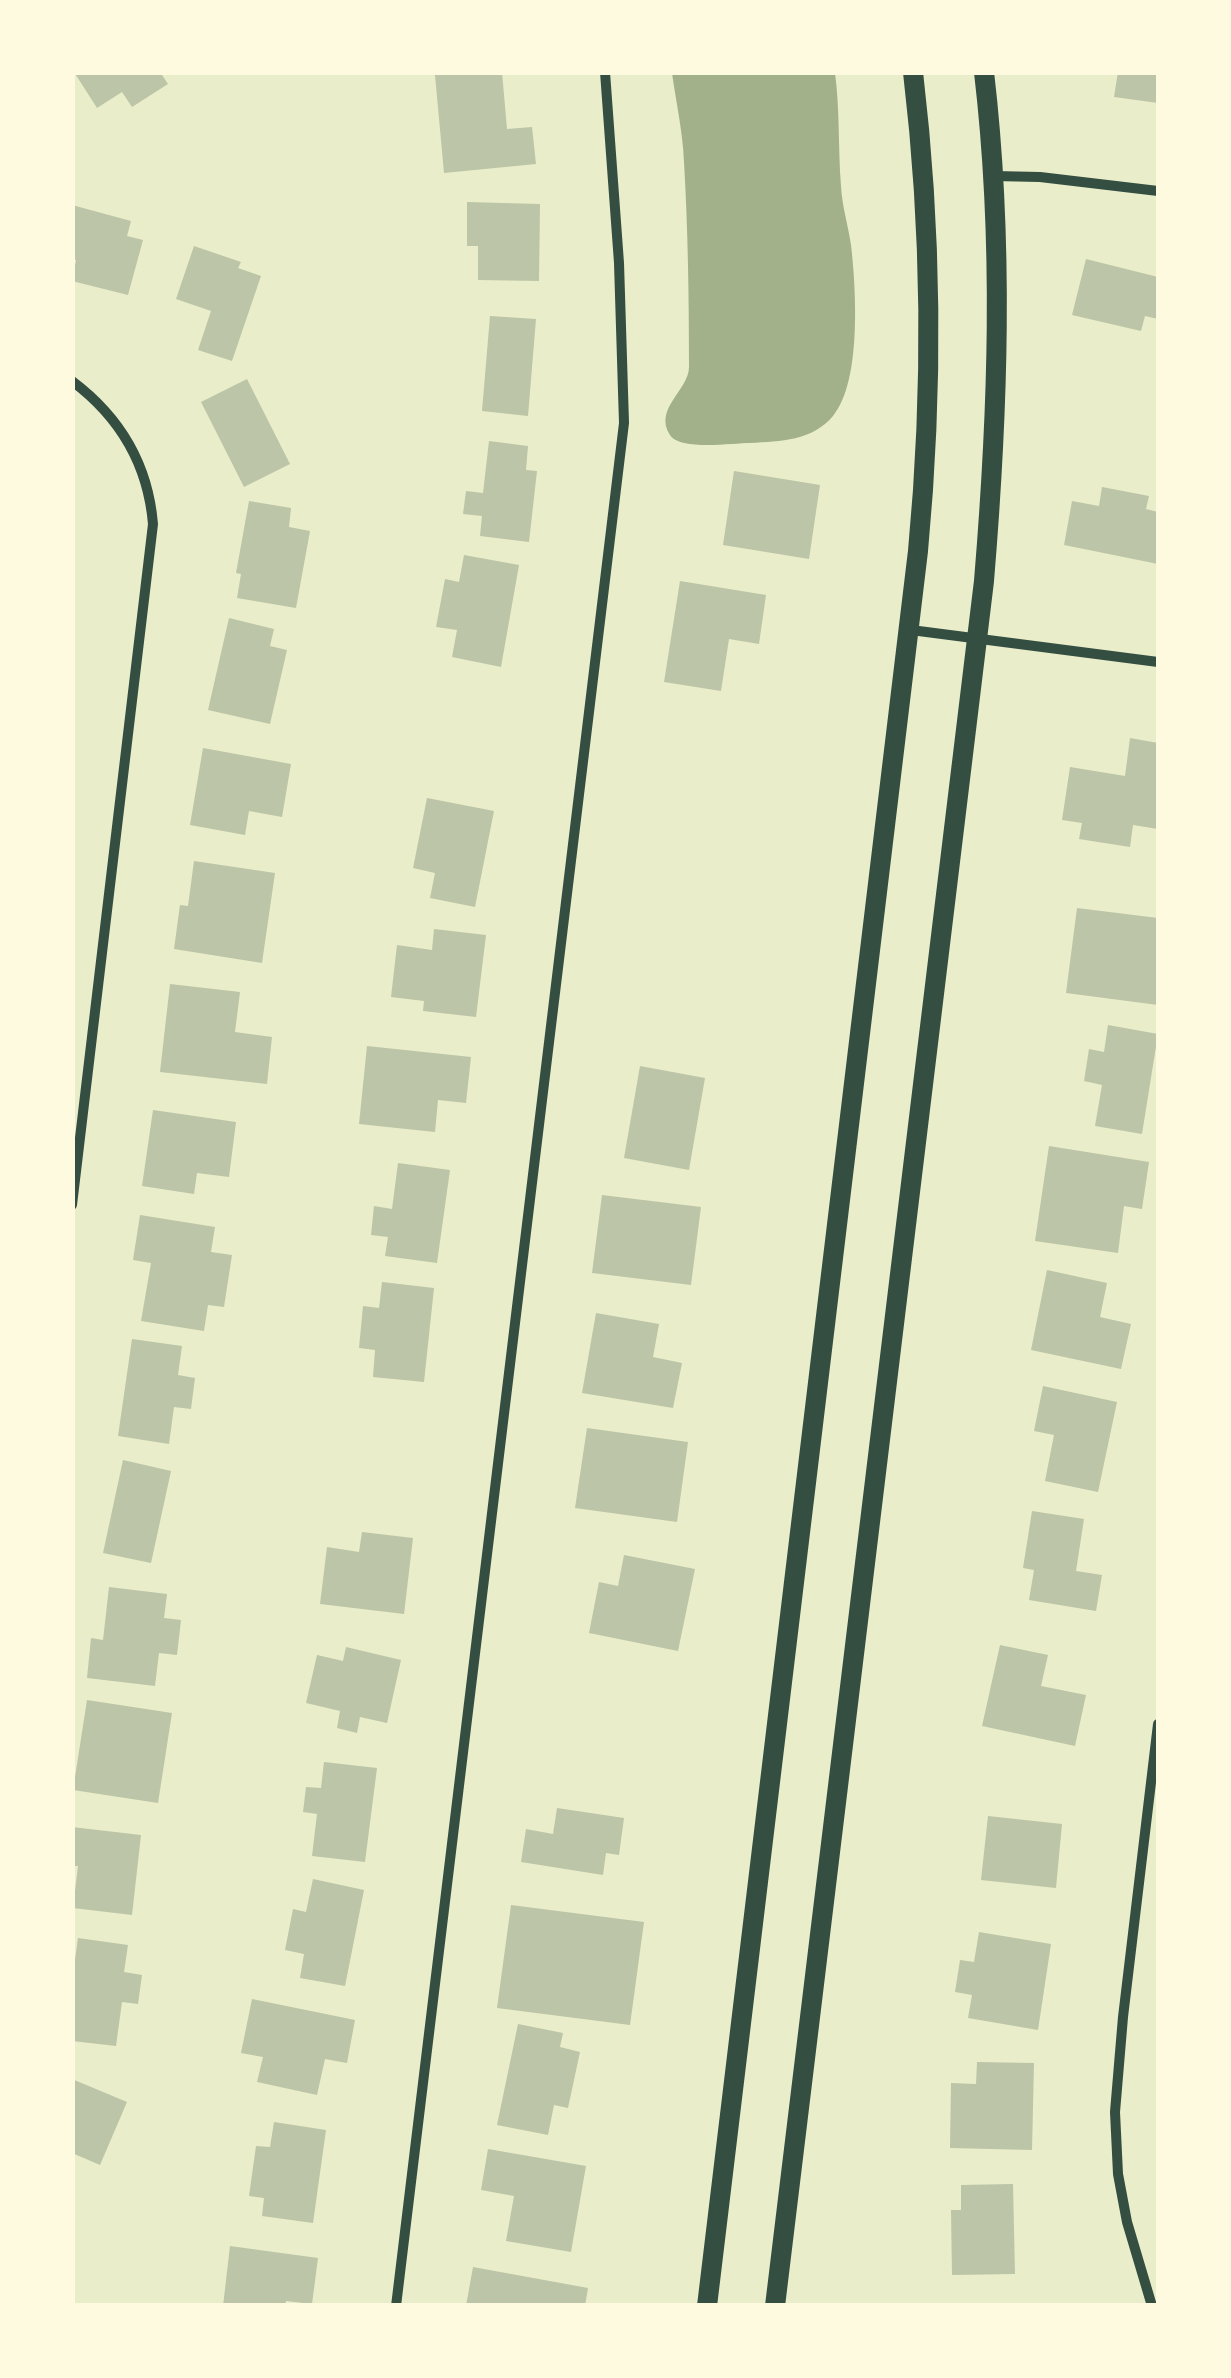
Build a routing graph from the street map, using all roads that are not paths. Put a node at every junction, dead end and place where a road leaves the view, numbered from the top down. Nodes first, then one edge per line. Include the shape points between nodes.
1 (605, 72) edge
2 (914, 72) edge
3 (984, 72) edge
4 (993, 176) junction
5 (1158, 190) edge
6 (72, 381) edge
7 (910, 630) junction
8 (976, 637) junction
9 (1158, 662) edge
10 (72, 1205) edge
11 (1158, 1724) edge
12 (396, 2306) edge
13 (707, 2306) edge
14 (775, 2306) edge
15 (1152, 2306) edge

1 - 12 street via 624,423
2 - 7 main road via 928,343
3 - 4 main road
4 - 5 street
4 - 8 main road via 997,396
6 - 10 street via 130,442 151,497 153,524
7 - 8 street
7 - 13 main road
8 - 9 street
8 - 14 main road
11 - 15 street via 1115,2112 1126,2222

